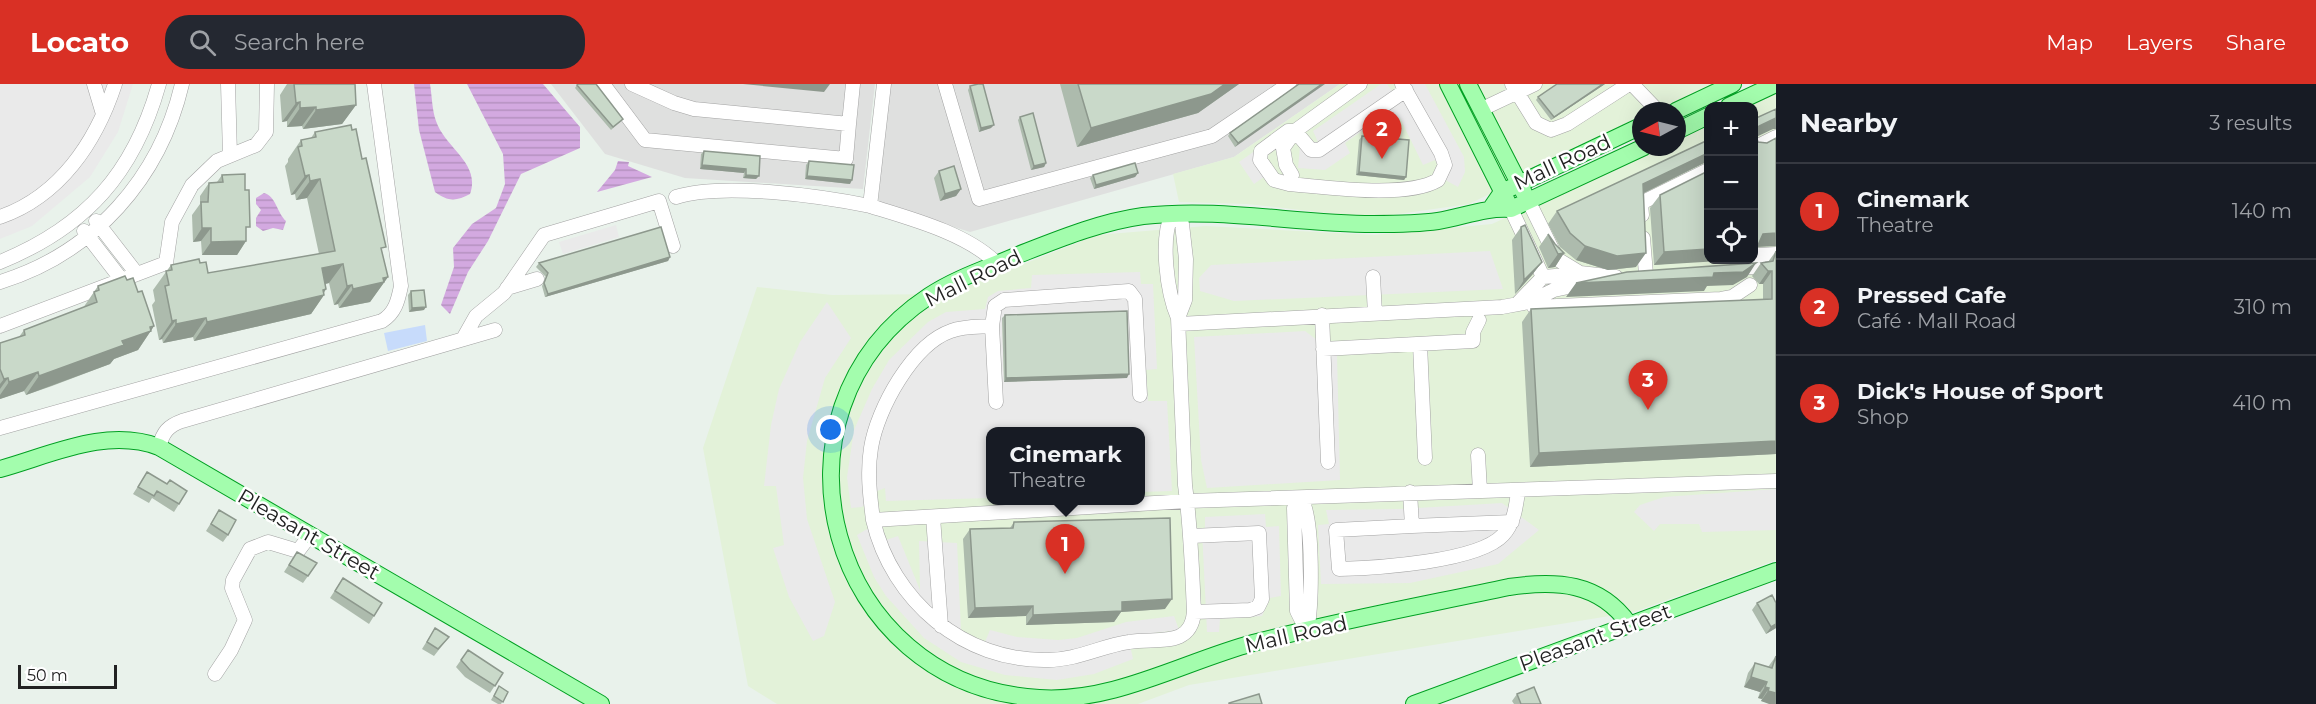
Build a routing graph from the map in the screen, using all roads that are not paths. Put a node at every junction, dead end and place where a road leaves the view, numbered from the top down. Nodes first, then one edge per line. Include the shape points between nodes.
1 (94, 84) edge
2 (115, 84) edge
3 (159, 84) edge
4 (182, 84) edge
5 (228, 84) edge
6 (267, 84) edge
7 (374, 84) edge
8 (603, 84) edge
9 (632, 84) edge
10 (853, 84) edge
11 (884, 84) edge
12 (945, 84) edge
13 (1289, 84) edge
14 (1360, 84) edge
15 (1448, 84) edge
16 (1468, 84) edge
17 (1534, 84) edge
18 (1630, 84) edge
19 (1776, 84) edge
20 (1726, 86) edge
21 (1404, 87) edge
22 (1515, 89) edge
23 (1649, 102) edge
24 (1738, 102) edge
25 (1686, 106) edge
26 (1482, 109) junction
27 (103, 114) junction
28 (1704, 118) edge
29 (849, 124) junction
30 (1686, 127) edge
31 (1632, 130) edge
32 (1295, 131) junction
33 (1776, 137) edge
34 (1278, 139) junction
35 (1758, 146) edge
36 (1632, 153) edge
37 (230, 155) junction
38 (1704, 172) edge
39 (1292, 175) junction
40 (1519, 182) junction
41 (1402, 188) junction
42 (1502, 192) junction
43 (675, 197) dead end
44 (1529, 202) junction
45 (870, 206) junction
46 (1491, 208) junction
47 (1510, 209) junction
48 (88, 211) junction
49 (1173, 214) junction
50 (0, 217) edge
51 (76, 220) junction
52 (100, 227) junction
53 (88, 236) junction
54 (673, 246) dead end
55 (1776, 254) edge
56 (0, 262) edge
57 (997, 264) junction
58 (1721, 270) edge
59 (1580, 273) junction
60 (137, 274) junction
61 (1372, 277) dead end
62 (1543, 277) junction
63 (1616, 277) junction
64 (122, 279) junction
65 (537, 279) dead end
66 (0, 282) edge
67 (1750, 285) dead end
68 (507, 288) junction
69 (1554, 290) junction
70 (1518, 303) junction
71 (1534, 307) edge
72 (1375, 314) junction
73 (1322, 315) junction
74 (1479, 320) dead end
75 (1179, 321) junction
76 (0, 326) edge
77 (992, 326) junction
78 (495, 330) dead end
79 (463, 339) junction
80 (1420, 344) junction
81 (1323, 349) junction
82 (1140, 395) dead end
83 (996, 402) dead end
84 (0, 428) edge
85 (159, 447) junction
86 (1478, 455) dead end
87 (1425, 458) dead end
88 (1328, 462) dead end
89 (0, 469) edge
90 (1776, 481) edge
91 (1480, 491) junction
92 (1410, 492) junction
93 (1518, 492) junction
94 (1301, 498) junction
95 (1188, 501) junction
96 (1145, 504) edge
97 (1124, 505) edge
98 (933, 517) junction
99 (873, 520) junction
100 (1512, 522) junction
101 (1412, 526) junction
102 (310, 534) junction
103 (1191, 536) junction
104 (1776, 572) edge
105 (1194, 612) junction
106 (1629, 624) junction
107 (941, 626) junction
108 (1307, 631) junction
109 (215, 674) dead end
110 (601, 704) edge
111 (1414, 704) edge

1 - 27 street
2 - 27 street
3 - 48 street via 136,147
4 - 52 street via 155,158 133,192
5 - 37 street
6 - 37 street via 266,132 256,145
7 - 84 street via 400,286 389,316
8 - 29 street via 645,140 846,159
9 - 29 street via 694,109
10 - 29 street
11 - 45 street
12 - 13 street via 979,199 1212,136
14 - 32 street
15 - 42 main road
16 - 26 main road
17 - 22 street
18 - 22 street via 1551,130 1536,123
18 - 23 street
19 - 24 main road
20 - 25 main road
21 - 32 street via 1319,150 1311,150
21 - 41 street via 1444,165 1438,180 1426,186
22 - 26 street
26 - 40 main road
27 - 50 street via 92,138 61,177 28,204
28 - 30 main road
31 - 40 main road, Mall Road
32 - 34 street
32 - 39 street via 1283,148
33 - 35 street
34 - 39 street via 1274,154 1277,167
34 - 41 street via 1261,150 1259,156 1268,174 1281,183
36 - 44 main road, Mall Road
37 - 60 street via 204,171 180,203 172,222 165,263
38 - 63 street via 1641,203 1651,274
39 - 41 street
40 - 42 main road, Mall Road
40 - 44 main road
42 - 46 main road, Mall Road
42 - 47 main road
43 - 45 street via 714,190 820,197
44 - 47 main road, Mall Road
44 - 59 street via 1557,259
45 - 57 street via 968,243 986,252
46 - 47 main road, Mall Road
46 - 49 main road, Mall Road via 1438,220 1380,224
47 - 62 street
48 - 51 street
48 - 52 street
49 - 57 main road, Mall Road via 1110,223
49 - 75 street via 1182,224 1186,259 1185,300
51 - 53 street
51 - 56 street via 48,240
52 - 53 street
52 - 60 street
53 - 64 street
53 - 66 street via 52,260
54 - 68 street via 659,201 544,235
55 - 58 street via 1758,255 1758,267
57 - 108 main road, Mall Road via 944,287 907,314 867,359 842,410 833,447 833,509 846,561 876,613 919,655 954,677 989,690 1043,699 1103,692 1252,644
59 - 62 street
59 - 63 street
60 - 64 street
61 - 72 street
62 - 69 street
62 - 70 street
63 - 69 street
64 - 76 street
65 - 68 street
67 - 71 street via 1721,299
68 - 79 street via 476,316
69 - 70 street
70 - 72 street
72 - 73 street
73 - 75 street
73 - 81 street
74 - 80 street via 1473,341
75 - 95 street
77 - 82 street via 995,306 1004,300 1129,291 1135,299
77 - 83 street
77 - 99 street via 941,335 928,344 894,388 871,445 868,484
78 - 79 street
79 - 85 street via 170,425
80 - 81 street
80 - 87 street
81 - 88 street
85 - 89 main road, Pleasant Street via 133,440 97,441
85 - 102 main road, Pleasant Street
86 - 91 street
90 - 93 street
91 - 92 street
91 - 93 street
92 - 94 street
92 - 101 street
93 - 100 street
94 - 95 street
94 - 108 street via 1294,508 1298,611
95 - 96 street
95 - 103 street
97 - 98 street
98 - 99 street
98 - 107 street
99 - 107 street via 878,540 899,582
100 - 101 street
100 - 101 street via 1494,543 1482,548 1407,565 1339,569 1336,530
102 - 109 street via 298,551 268,542 250,549 232,588 245,620
102 - 110 main road, Pleasant Street
103 - 105 street
103 - 105 street via 1259,533 1262,599 1258,607 1250,610
104 - 106 main road, Pleasant Street
105 - 107 street via 1193,624 1181,637 1129,642 1048,660 1004,655
106 - 108 main road, Mall Road via 1617,608 1598,596 1569,586 1539,583
106 - 111 main road, Pleasant Street

